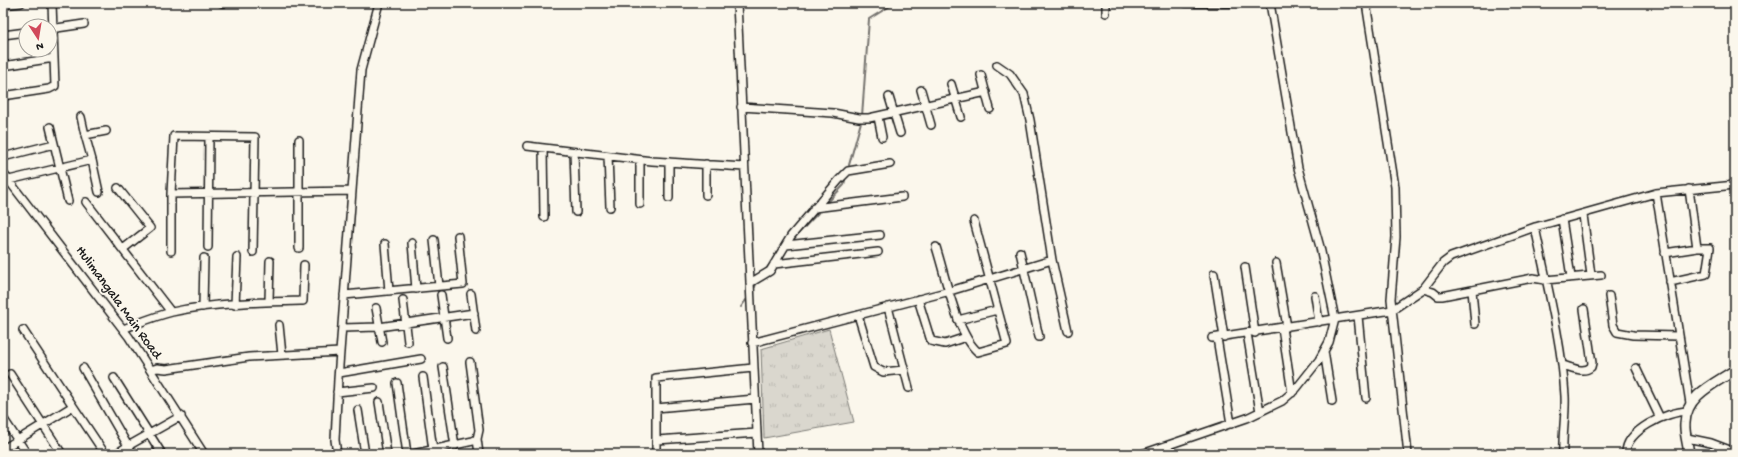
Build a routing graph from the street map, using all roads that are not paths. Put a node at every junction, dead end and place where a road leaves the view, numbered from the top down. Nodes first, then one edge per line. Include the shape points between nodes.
1 (22, 3) edge
2 (52, 3) edge
3 (379, 3) edge
4 (737, 3) edge
5 (1106, 3) edge
6 (1186, 3) edge
7 (1189, 3) edge
8 (1222, 3) edge
9 (1253, 3) edge
10 (1269, 3) edge
11 (1366, 3) edge
12 (3, 5) edge
13 (1106, 13) dead end
14 (51, 18) edge
15 (84, 24) dead end
16 (58, 28) edge
17 (18, 33) edge
18 (3, 35) edge
19 (54, 58) joint
20 (997, 65) dead end
21 (3, 66) edge
22 (980, 75) dead end
23 (951, 84) dead end
24 (921, 90) dead end
25 (986, 92) junction
26 (3, 96) edge
27 (889, 97) dead end
28 (956, 99) junction
29 (926, 106) junction
30 (741, 107) junction
31 (990, 109) dead end
32 (895, 113) junction
33 (82, 117) dead end
34 (878, 117) junction
35 (961, 117) dead end
36 (931, 125) dead end
37 (50, 127) dead end
38 (106, 130) dead end
39 (900, 133) dead end
40 (85, 135) junction
41 (209, 136) junction
42 (882, 137) dead end
43 (299, 140) dead end
44 (54, 144) junction
45 (527, 146) dead end
46 (543, 148) junction
47 (574, 152) junction
48 (608, 156) junction
49 (3, 157) edge
50 (92, 160) junction
51 (640, 160) junction
52 (669, 162) junction
53 (706, 164) junction
54 (890, 164) dead end
55 (744, 167) junction
56 (60, 168) junction
57 (3, 173) edge
58 (9, 180) junction
59 (1735, 185) edge
60 (118, 188) dead end
61 (1689, 189) junction
62 (352, 191) junction
63 (99, 192) dead end
64 (299, 192) junction
65 (253, 193) junction
66 (1656, 193) junction
67 (171, 194) junction
68 (208, 194) junction
69 (706, 194) dead end
70 (902, 197) dead end
71 (669, 198) dead end
72 (68, 201) dead end
73 (86, 202) dead end
74 (640, 204) dead end
75 (610, 206) dead end
76 (814, 208) junction
77 (576, 212) dead end
78 (1583, 215) junction
79 (544, 217) dead end
80 (1562, 219) junction
81 (974, 221) dead end
82 (1535, 227) junction
83 (880, 235) dead end
84 (458, 236) dead end
85 (434, 240) dead end
86 (412, 243) dead end
87 (385, 244) dead end
88 (788, 245) junction
89 (208, 247) dead end
90 (936, 247) dead end
91 (299, 248) dead end
92 (1697, 248) junction
93 (123, 249) junction
94 (170, 251) dead end
95 (254, 252) dead end
96 (878, 252) dead end
97 (1020, 252) dead end
98 (1665, 253) junction
99 (204, 258) dead end
100 (237, 258) dead end
101 (1052, 260) junction
102 (270, 261) dead end
103 (774, 263) junction
104 (1276, 263) dead end
105 (304, 265) dead end
106 (1024, 267) junction
107 (1245, 267) dead end
108 (1214, 274) dead end
109 (1591, 275) junction
110 (1600, 275) dead end
111 (989, 278) junction
112 (1571, 278) junction
113 (1546, 280) junction
114 (1670, 282) junction
115 (750, 283) junction
116 (439, 286) junction
117 (416, 288) junction
118 (1423, 289) junction
119 (950, 290) junction
120 (1472, 290) junction
121 (389, 291) junction
122 (471, 294) dead end
123 (344, 295) junction
124 (441, 295) dead end
125 (1315, 296) dead end
126 (1609, 296) dead end
127 (918, 299) junction
128 (403, 300) dead end
129 (269, 302) junction
130 (236, 305) junction
131 (203, 307) junction
132 (888, 307) junction
133 (376, 308) dead end
134 (1584, 309) dead end
135 (997, 310) junction
136 (1392, 310) junction
137 (171, 312) junction
138 (474, 313) junction
139 (858, 315) junction
140 (1358, 316) junction
141 (444, 318) junction
142 (1335, 319) junction
143 (958, 320) junction
144 (1319, 322) junction
145 (406, 323) junction
146 (1475, 324) dead end
147 (279, 325) dead end
148 (380, 327) junction
149 (342, 328) junction
150 (1285, 328) junction
151 (123, 329) junction
152 (23, 330) dead end
153 (476, 331) dead end
154 (1068, 331) dead end
155 (1251, 333) junction
156 (1678, 336) junction
157 (966, 337) junction
158 (1040, 337) dead end
159 (447, 338) dead end
160 (1218, 338) junction
161 (382, 342) dead end
162 (408, 342) dead end
163 (752, 343) junction
164 (1324, 351) junction
165 (340, 352) junction
166 (282, 354) junction
167 (421, 359) dead end
168 (470, 362) dead end
169 (1562, 365) junction
170 (443, 366) dead end
171 (83, 368) dead end
172 (753, 368) junction
173 (1636, 368) dead end
174 (151, 370) junction
175 (904, 370) junction
176 (1735, 370) edge
177 (338, 373) junction
178 (10, 374) dead end
179 (114, 378) dead end
180 (423, 378) dead end
181 (398, 382) dead end
182 (374, 388) dead end
183 (909, 388) dead end
184 (337, 392) junction
185 (1292, 393) junction
186 (1366, 398) dead end
187 (755, 399) junction
188 (1332, 401) dead end
189 (379, 402) dead end
190 (74, 406) junction
191 (1688, 407) junction
192 (656, 408) junction
193 (358, 410) dead end
194 (1260, 412) junction
195 (181, 416) junction
196 (3, 418) edge
197 (1660, 418) junction
198 (1231, 424) junction
199 (44, 425) junction
200 (150, 433) junction
201 (757, 433) junction
202 (477, 438) junction
203 (1687, 438) junction
204 (657, 440) junction
205 (18, 441) junction
206 (128, 446) junction
207 (3, 449) edge
208 (451, 449) edge
209 (430, 452) edge
210 (1735, 452) edge
211 (1145, 453) edge
212 (27, 454) edge
213 (62, 454) edge
214 (105, 454) edge
215 (116, 454) edge
216 (133, 454) edge
217 (162, 454) edge
218 (204, 454) edge
219 (337, 454) edge
220 (364, 454) edge
221 (387, 454) edge
222 (407, 454) edge
223 (413, 454) edge
224 (479, 454) edge
225 (656, 454) edge
226 (758, 454) edge
227 (1408, 454) edge
228 (1563, 454) edge
229 (1626, 454) edge
230 (1689, 454) edge

1 - 12 street
2 - 14 street
3 - 62 street via 361,70
4 - 30 street
5 - 13 street
6 - 7 street
7 - 8 street
8 - 9 street
9 - 10 street
10 - 142 street via 1298,168 1320,247
11 - 136 street via 1395,187 1396,237
15 - 16 street
17 - 18 street
19 - 21 street
19 - 26 street via 56,80 53,88
20 - 101 street via 1010,74 1024,94
22 - 25 street
23 - 28 street
24 - 29 street
25 - 28 street
25 - 31 street
27 - 32 street
28 - 29 street
28 - 35 street
29 - 32 street
29 - 36 street
30 - 34 street via 860,118
30 - 55 street
32 - 34 street
32 - 39 street
33 - 40 street
34 - 42 street
37 - 44 street
38 - 40 street
40 - 50 street
41 - 65 street via 255,137
41 - 67 street via 174,136
41 - 68 street
43 - 64 street
44 - 49 street
44 - 56 street
45 - 46 street
46 - 47 street
46 - 79 street
47 - 48 street
47 - 77 street
48 - 51 street
48 - 75 street
50 - 56 street
50 - 63 street
51 - 52 street
51 - 74 street
52 - 53 street
52 - 71 street
53 - 55 street
53 - 69 street
54 - 76 street via 848,171
55 - 115 street
56 - 58 street
56 - 72 street
57 - 58 street, Hulimangala Main Road
58 - 151 street, Hulimangala Main Road
59 - 61 street
60 - 93 street via 150,228
61 - 66 street
61 - 92 street
62 - 64 street
62 - 123 street
64 - 65 street
64 - 91 street
65 - 68 street
65 - 95 street
66 - 78 street via 1599,208
66 - 98 street
67 - 68 street
67 - 94 street
68 - 89 street
70 - 76 street
73 - 93 street
76 - 88 street
78 - 80 street
78 - 109 street
80 - 82 street
80 - 112 street
81 - 111 street
82 - 113 street
82 - 118 street via 1451,257 1443,263
83 - 88 street
84 - 116 street via 463,284
85 - 116 street
86 - 117 street
87 - 121 street
88 - 103 street
90 - 119 street
92 - 98 street
92 - 114 street via 1710,248 1708,272 1704,276
93 - 137 street
96 - 103 street
97 - 106 street
98 - 114 street
99 - 131 street
100 - 130 street
101 - 106 street
101 - 154 street
102 - 129 street
103 - 115 street via 766,274
104 - 150 street
105 - 129 street via 303,301
106 - 111 street
106 - 158 street
107 - 155 street
108 - 160 street
109 - 110 street
109 - 112 street
111 - 119 street
111 - 135 street
112 - 113 street
113 - 120 street via 1533,278
113 - 169 street
114 - 156 street
115 - 163 street
116 - 117 street
117 - 121 street
118 - 120 street via 1438,296
118 - 136 street
119 - 127 street
119 - 143 street
120 - 146 street
121 - 123 street
122 - 138 street
123 - 149 street
124 - 141 street
125 - 144 street
126 - 156 street via 1613,325 1617,332
127 - 132 street
127 - 157 street via 931,341 945,344
128 - 145 street
129 - 130 street
130 - 131 street
131 - 137 street
132 - 139 street
132 - 175 street
133 - 148 street
134 - 169 street via 1591,367 1580,370
135 - 143 street
135 - 157 street via 1007,344 978,352
136 - 140 street
136 - 227 street
137 - 151 street
138 - 141 street
138 - 153 street
139 - 163 street
139 - 175 street via 874,367 883,372
140 - 142 street
140 - 186 street
141 - 145 street
141 - 159 street
142 - 144 street
142 - 164 street
143 - 157 street
144 - 150 street
145 - 148 street
145 - 162 street
147 - 166 street
148 - 149 street
148 - 161 street
149 - 165 street
150 - 155 street
150 - 185 street
151 - 174 street, Hulimangala Main Road
152 - 190 street
155 - 160 street
155 - 194 street
156 - 191 street
160 - 198 street
163 - 172 street
164 - 185 street
164 - 188 street
165 - 166 street
165 - 177 street
166 - 174 street
167 - 177 street
168 - 202 street via 479,430
169 - 228 street via 1566,398
170 - 208 street
171 - 206 street
172 - 187 street
172 - 192 street via 656,378
173 - 197 street
174 - 195 street, Hulimangala Main Road
175 - 183 street
176 - 191 main road via 1703,390
177 - 184 street
178 - 199 street
179 - 200 street
180 - 209 street
181 - 222 street
182 - 184 street
184 - 219 street
185 - 194 street
187 - 192 street
187 - 201 street
189 - 221 street
190 - 199 street
190 - 214 street
191 - 197 street
191 - 203 main road via 1685,424
192 - 204 street
193 - 220 street
194 - 198 street
195 - 200 street
195 - 218 street, Hulimangala Main Road
196 - 205 street
197 - 229 street via 1631,438 1626,447
198 - 211 street
199 - 205 street
199 - 213 street
200 - 206 street
200 - 217 street
201 - 204 street
201 - 226 street
202 - 208 street
202 - 224 street
203 - 210 street
203 - 230 main road
204 - 225 street
205 - 207 street
205 - 212 street
206 - 215 street
206 - 216 street
208 - 209 street
209 - 223 street

